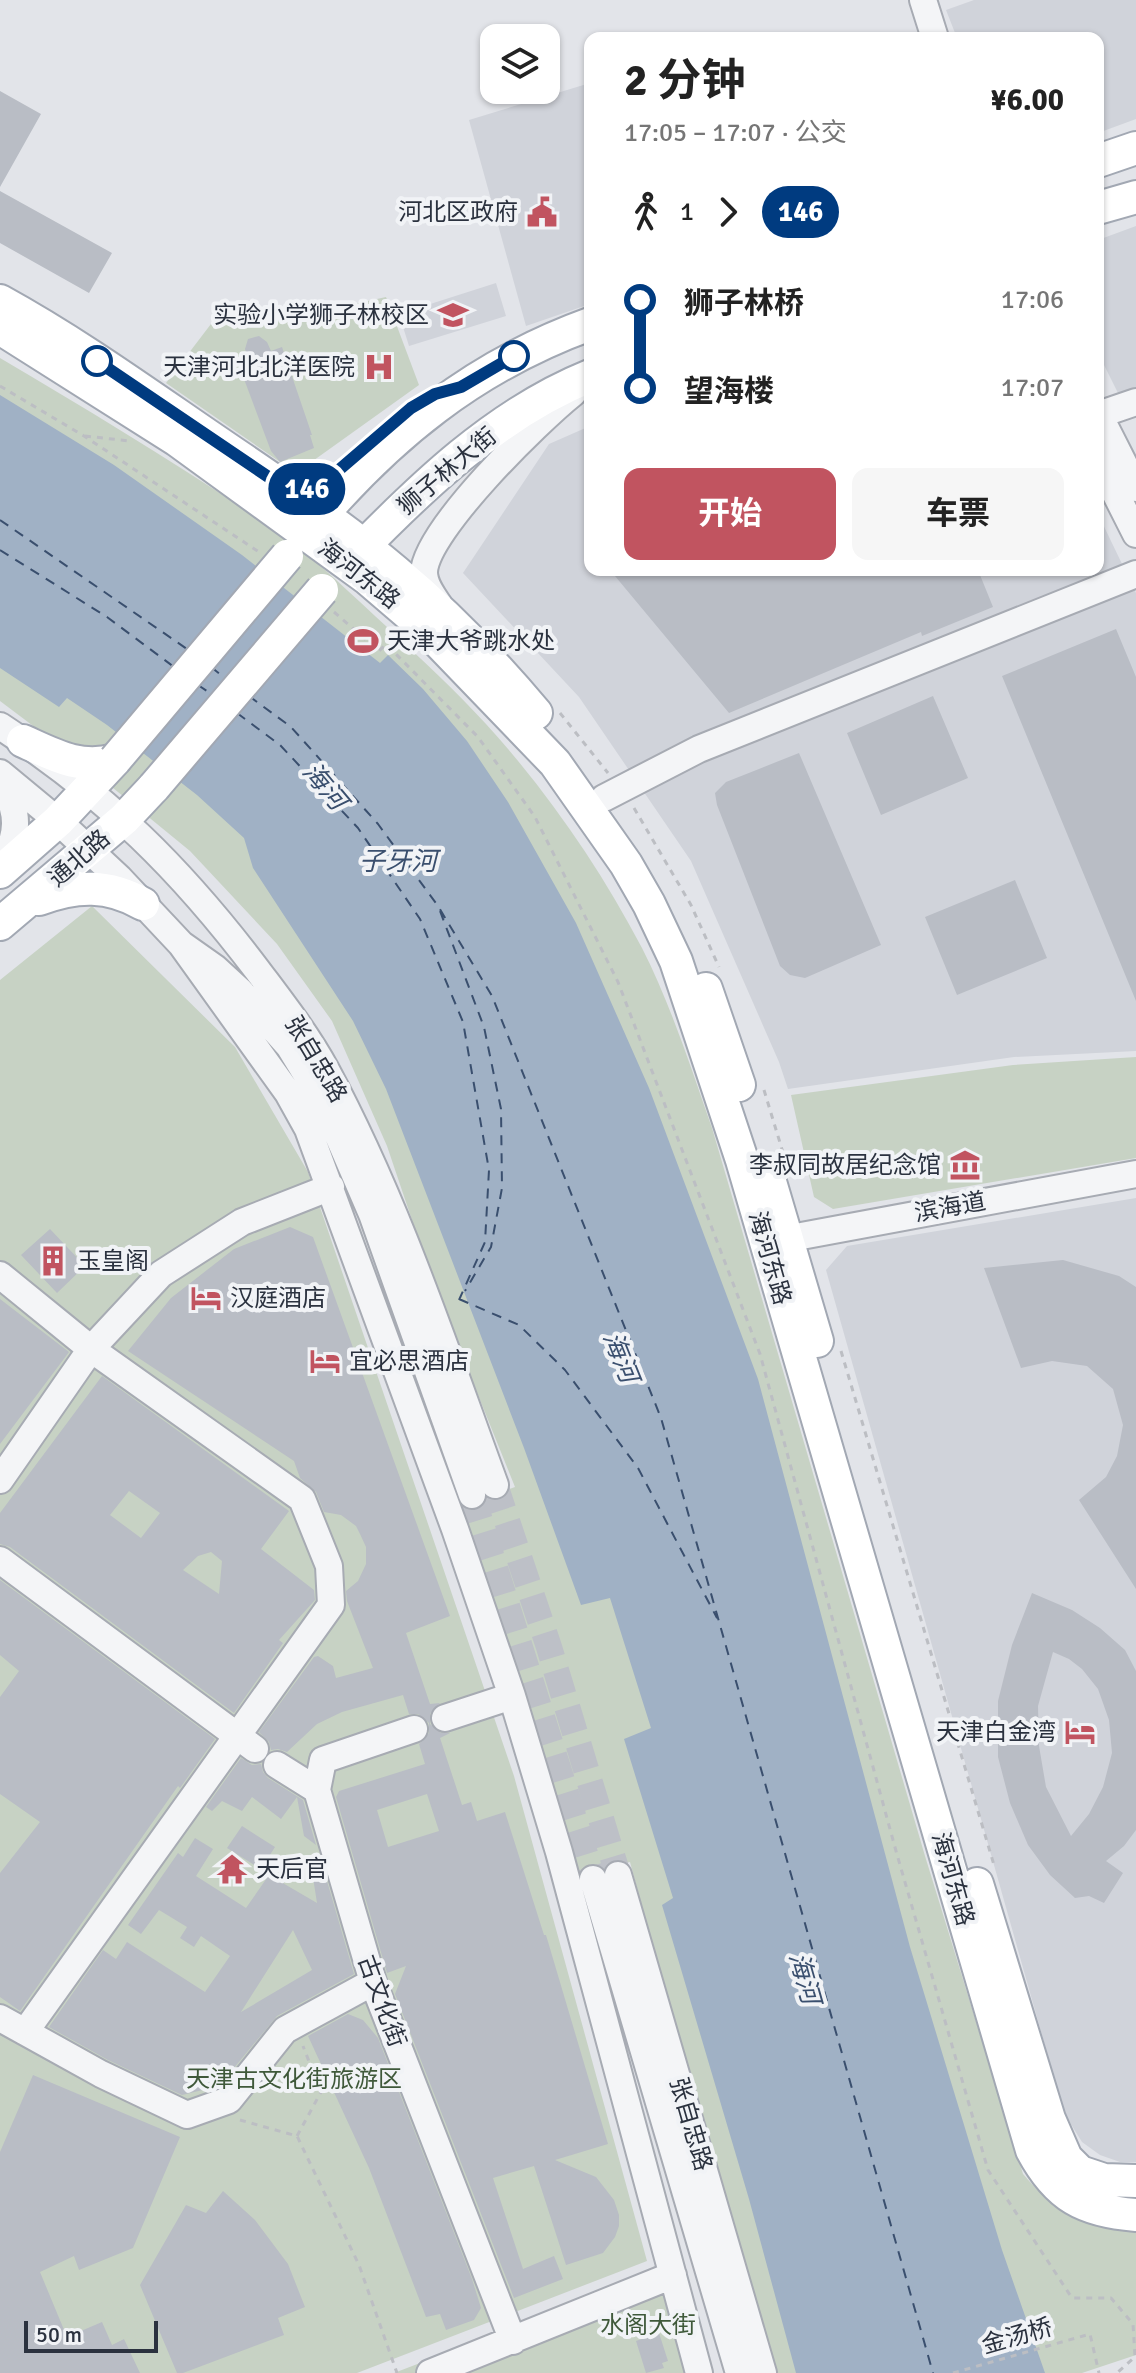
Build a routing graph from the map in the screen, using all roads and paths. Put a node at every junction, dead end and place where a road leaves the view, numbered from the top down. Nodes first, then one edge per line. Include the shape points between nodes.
1 (908, 0) edge
2 (923, 0) edge
3 (918, 32) edge
4 (933, 32) edge
5 (1136, 148) edge
6 (1104, 159) edge
7 (1136, 197) edge
8 (1104, 206) edge
9 (0, 301) edge
10 (584, 326) edge
11 (0, 328) edge
12 (584, 382) edge
13 (584, 384) edge
14 (0, 386) edge
15 (461, 387) junction
16 (1136, 402) edge
17 (1104, 412) edge
18 (1104, 426) edge
19 (84, 436) junction
20 (144, 443) dead end
21 (1104, 471) edge
22 (426, 484) junction
23 (1136, 488) edge
24 (270, 493) junction
25 (1136, 534) edge
26 (305, 535) junction
27 (356, 554) junction
28 (1136, 574) edge
29 (328, 601) junction
30 (448, 618) junction
31 (11, 734) edge
32 (115, 760) junction
33 (0, 772) edge
34 (0, 780) edge
35 (604, 798) junction
36 (71, 807) junction
37 (120, 815) junction
38 (89, 851) junction
39 (0, 870) edge
40 (143, 904) junction
41 (11, 916) edge
42 (181, 944) junction
43 (1136, 1174) edge
44 (331, 1187) junction
45 (776, 1240) junction
46 (0, 1275) edge
47 (840, 1346) dead end
48 (91, 1349) junction
49 (0, 1480) edge
50 (0, 1560) edge
51 (512, 1696) junction
52 (445, 1718) dead end
53 (414, 1729) dead end
54 (246, 1742) junction
55 (323, 1760) junction
56 (317, 1790) junction
57 (997, 1875) dead end
58 (373, 1982) junction
59 (0, 2018) edge
60 (295, 2024) junction
61 (25, 2032) junction
62 (229, 2100) junction
63 (297, 2136) junction
64 (1136, 2181) edge
65 (1136, 2215) edge
66 (673, 2275) junction
67 (513, 2341) junction
68 (397, 2373) edge
69 (430, 2373) edge
70 (699, 2373) edge
71 (739, 2373) edge
72 (763, 2373) edge
73 (953, 2373) edge
74 (1099, 2373) edge
75 (1117, 2373) edge

1 - 3 street
2 - 4 street
5 - 6 main road
7 - 8 main road
9 - 24 main road, 海河东路 via 113,371
10 - 15 main road via 524,351
11 - 24 main road, 海河东路
12 - 22 main road, 狮子林大街 via 533,403
13 - 30 street via 513,448 427,556 424,574
14 - 19 path
15 - 24 main road via 411,408 310,489
15 - 26 main road via 407,430
16 - 17 street
18 - 23 street
19 - 20 path
19 - 26 path
21 - 25 street
22 - 26 main road via 375,515
22 - 27 main road, 狮子林大街
24 - 26 main road, 海河东路
26 - 27 main road, 海河东路
26 - 32 main road, 通北路, bridge
27 - 29 main road, 狮子林大街
27 - 30 main road, 海河东路
27 - 45 main road, 海河东路 via 555,763 626,864 676,961 742,1160
28 - 35 street via 699,749
29 - 37 main road, 通北路, bridge via 154,787
29 - 75 path via 379,651 386,644 478,737 535,817 618,982 760,1354 988,2170 1072,2298 1111,2298 1133,2324 1135,2357
30 - 35 main road, 海河东路 via 498,668
31 - 32 main road via 79,764
31 - 36 street, 张自忠路
32 - 36 main road, 通北路
33 - 36 street
34 - 39 street via 14,806 15,822 14,839
35 - 45 main road, 海河东路 via 642,854 692,954 722,1032
36 - 37 street, 张自忠路
36 - 38 street, 张自忠路
36 - 39 main road, 通北路
37 - 38 main road, 通北路
37 - 42 street, 张自忠路 via 214,915 325,1067 414,1265 483,1490 372,1214 308,1077 250,1001
38 - 40 street, 张自忠路
38 - 41 main road, 通北路
40 - 41 main road via 94,887 57,893
40 - 42 street, 张自忠路
42 - 44 street via 288,1093
43 - 45 street, 滨海道
44 - 48 street via 242,1222 161,1274
44 - 51 street
45 - 64 main road, 海河东路 via 1056,2140 1080,2172 1104,2180
45 - 65 main road, 海河东路 via 1032,2150 1044,2173 1063,2192 1092,2207
46 - 48 street
47 - 57 path
48 - 49 street
48 - 54 street via 302,1499 329,1566 331,1605
50 - 54 street
51 - 52 street
51 - 66 street
53 - 55 street
54 - 61 street
55 - 56 street
55 - 56 street via 280,1767
56 - 58 street, 古文化街
58 - 60 street
58 - 67 street, 古文化街
59 - 61 street
60 - 62 street
60 - 63 path via 321,2092
61 - 62 street via 187,2115
62 - 63 path via 238,2119
63 - 68 path via 359,2265
66 - 67 street
66 - 70 street
67 - 69 street
71 - 72 street, 张自忠路 via 606,1877
73 - 74 path, 金汤桥 via 1090,2334

